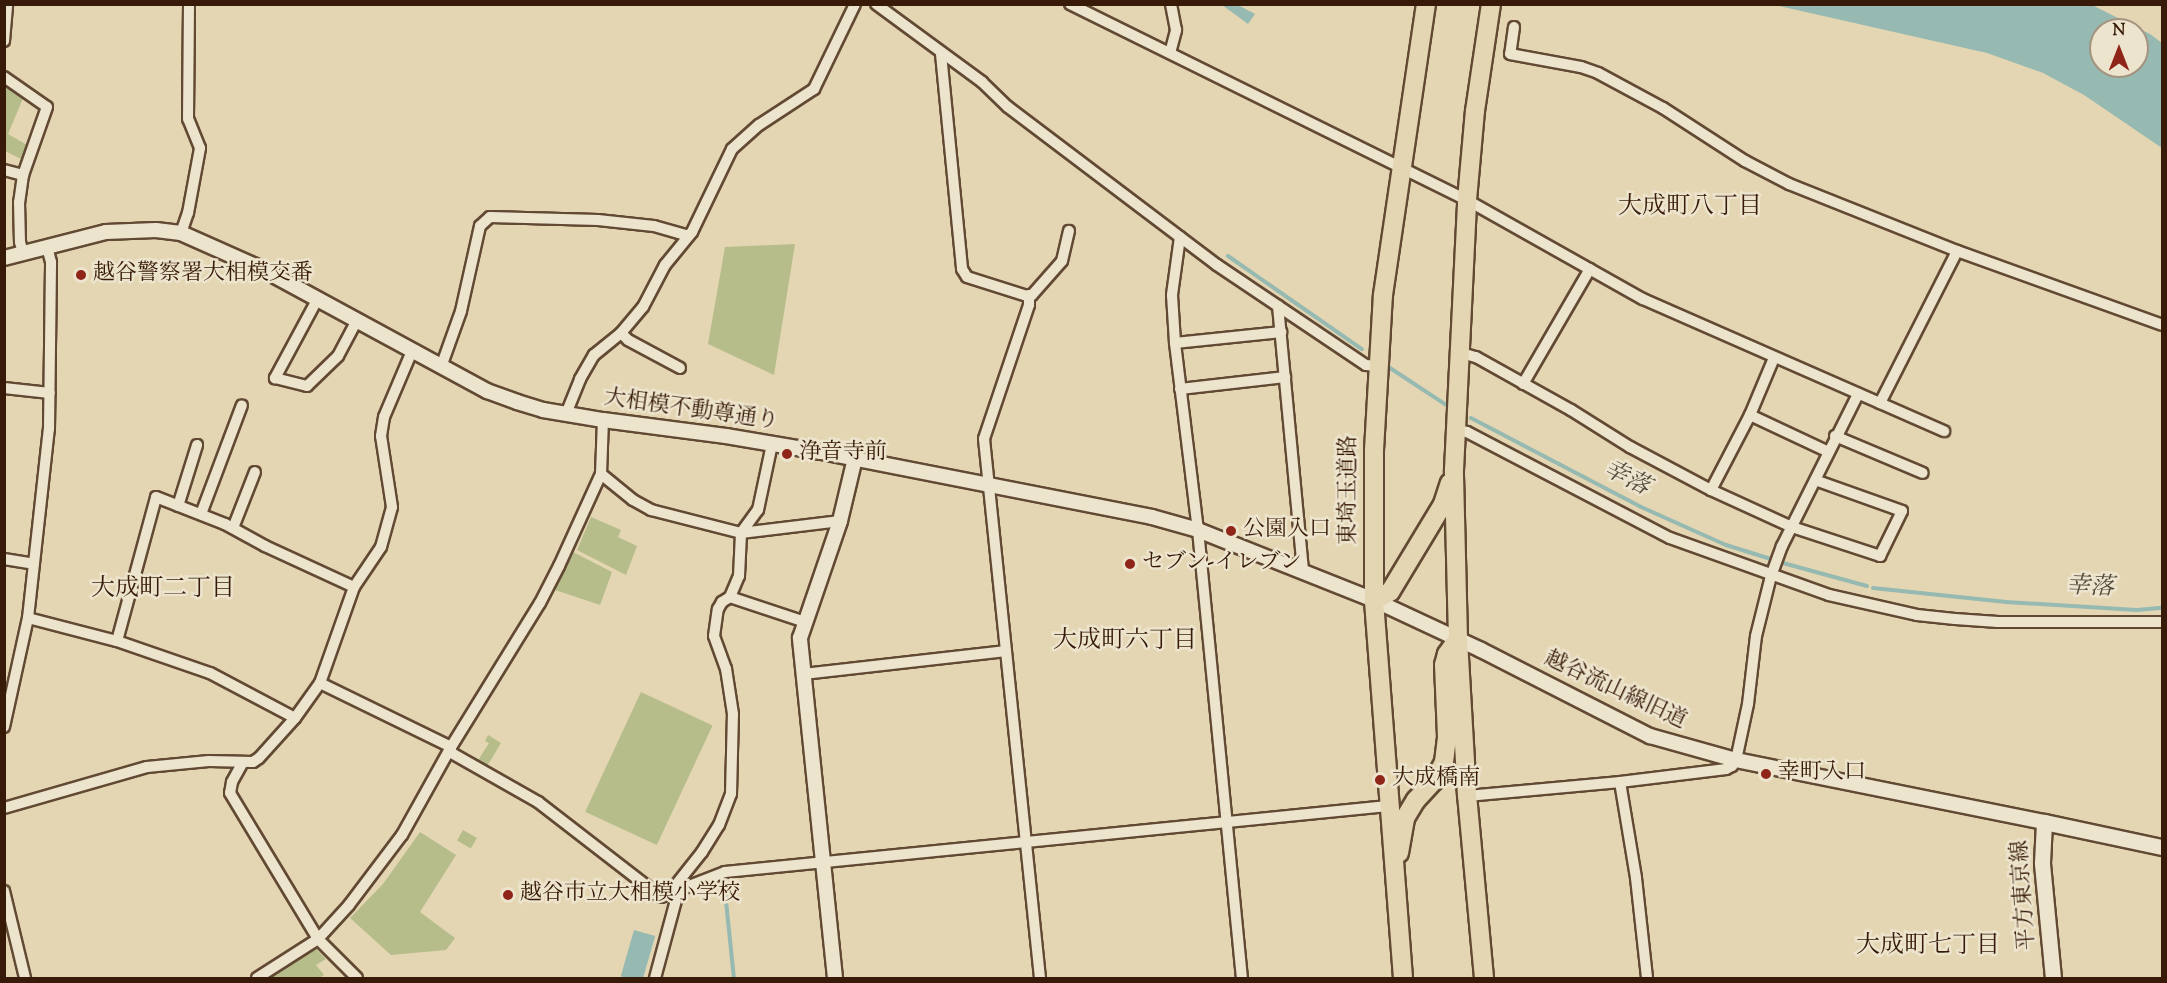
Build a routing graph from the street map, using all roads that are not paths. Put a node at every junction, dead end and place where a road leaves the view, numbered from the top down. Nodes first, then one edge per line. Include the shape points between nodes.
1 (7, 4) edge
2 (189, 4) edge
3 (855, 4) edge
4 (876, 4) edge
5 (1070, 4) edge
6 (1171, 4) edge
7 (1426, 4) edge
8 (1491, 4) edge
9 (1514, 27) dead end
10 (4, 41) edge
11 (1170, 53) junction
12 (941, 54) junction
13 (4, 77) edge
14 (1400, 167) junction
15 (4, 170) edge
16 (23, 175) junction
17 (1467, 200) junction
18 (1069, 231) dead end
19 (181, 233) junction
20 (689, 236) junction
21 (1180, 237) junction
22 (47, 247) junction
23 (1957, 251) junction
24 (22, 253) junction
25 (4, 258) edge
26 (1590, 269) junction
27 (1029, 296) junction
28 (317, 300) junction
29 (1278, 306) junction
30 (357, 321) junction
31 (2163, 325) edge
32 (1281, 332) junction
33 (621, 333) junction
34 (1175, 343) junction
35 (412, 351) junction
36 (1458, 352) junction
37 (1774, 358) junction
38 (1377, 366) junction
39 (441, 367) junction
40 (680, 368) dead end
41 (1285, 377) junction
42 (1523, 384) junction
43 (4, 388) edge
44 (1180, 389) junction
45 (50, 393) junction
46 (1858, 394) junction
47 (1880, 403) junction
48 (242, 405) dead end
49 (566, 414) junction
50 (1750, 415) junction
51 (603, 420) junction
52 (1455, 429) junction
53 (1944, 431) dead end
54 (1835, 436) junction
55 (772, 444) junction
56 (198, 445) dead end
57 (1829, 452) junction
58 (855, 458) junction
59 (1454, 470) junction
60 (255, 472) dead end
61 (1923, 473) dead end
62 (601, 474) junction
63 (1815, 480) junction
64 (990, 485) junction
65 (1711, 490) junction
66 (178, 506) junction
67 (201, 514) junction
68 (840, 521) junction
69 (1792, 527) junction
70 (233, 528) junction
71 (1198, 530) junction
72 (741, 533) junction
73 (4, 559) edge
74 (34, 564) junction
75 (1303, 571) junction
76 (1771, 576) junction
77 (354, 587) junction
78 (730, 597) junction
79 (1374, 600) junction
80 (28, 618) junction
81 (805, 622) junction
82 (2163, 622) edge
83 (1458, 639) junction
84 (117, 641) junction
85 (1006, 651) junction
86 (804, 674) junction
87 (320, 683) junction
88 (295, 718) junction
89 (4, 728) edge
90 (451, 749) junction
91 (1736, 760) junction
92 (243, 762) junction
93 (1620, 782) junction
94 (1467, 796) junction
95 (1388, 806) junction
96 (4, 808) edge
97 (1225, 822) junction
98 (2044, 822) junction
99 (1025, 842) junction
100 (2163, 847) edge
101 (823, 863) junction
102 (679, 889) junction
103 (4, 891) edge
104 (667, 896) junction
105 (1396, 898) junction
106 (1478, 926) junction
107 (318, 939) junction
108 (25, 978) edge
109 (257, 978) edge
110 (357, 978) edge
111 (655, 978) edge
112 (835, 978) edge
113 (1040, 978) edge
114 (1242, 978) edge
115 (1402, 978) edge
116 (1474, 978) edge
117 (1484, 978) edge
118 (1647, 978) edge
119 (2054, 978) edge

1 - 10 street
2 - 19 street via 188,119 200,148
3 - 20 street via 814,89 759,125 732,149
4 - 12 street
5 - 11 street
6 - 11 street via 1176,30
7 - 14 highway, 東埼玉道路
8 - 17 highway
9 - 23 street via 1510,54 1598,73 1789,184
11 - 14 street
12 - 21 street
12 - 27 street via 962,269 967,277
13 - 16 street via 47,107
14 - 17 street
14 - 38 highway, 東埼玉道路
15 - 16 street
16 - 24 street via 19,202
17 - 26 street
17 - 36 highway
18 - 27 street via 1062,261
19 - 22 street, 大相模不動尊通り via 106,232
19 - 28 street, 大相模不動尊通り
20 - 33 street via 665,265 643,307
20 - 39 street via 654,226 598,219 490,217 480,226 461,311
21 - 29 street
21 - 34 street via 1172,295
22 - 24 street, 大相模不動尊通り
22 - 45 street via 51,262
23 - 31 street
23 - 47 street
24 - 25 street, 大相模不動尊通り
26 - 37 street via 1643,299
26 - 42 street
27 - 64 street via 984,439
28 - 30 street, 大相模不動尊通り
28 - 30 street via 274,378 308,386 339,356
29 - 32 street
29 - 38 street via 1366,365
30 - 35 street, 大相模不動尊通り
32 - 34 street
32 - 41 street
33 - 40 street
33 - 49 street via 594,355
34 - 44 street
35 - 39 street, 大相模不動尊通り
35 - 77 street via 382,426 392,507 381,547
36 - 42 street via 1476,357
36 - 52 highway
37 - 46 street
37 - 50 street
38 - 79 highway, 東埼玉道路
39 - 49 street, 大相模不動尊通り via 487,391
41 - 44 street
41 - 75 street
42 - 65 street
43 - 45 street
44 - 71 street
45 - 74 street
46 - 47 street
46 - 54 street
47 - 53 street
48 - 67 street
49 - 51 street, 大相模不動尊通り
50 - 57 street
50 - 65 street
51 - 55 street, 大相模不動尊通り
51 - 62 street
52 - 59 highway
52 - 76 street via 1649,528
54 - 57 street
54 - 61 street
55 - 58 street, 大相模不動尊通り
55 - 72 street via 758,510
56 - 66 street
57 - 63 street
58 - 64 street, 大相模不動尊通り
58 - 68 street
59 - 79 highway via 1443,504 1403,572 1390,592
59 - 83 highway
60 - 70 street
62 - 72 street via 651,510
62 - 90 street via 540,603
63 - 69 street
63 - 69 street via 1902,511 1880,556
64 - 71 street, 大相模不動尊通り
64 - 85 street
65 - 69 street
66 - 67 street
66 - 84 street via 156,497
67 - 70 street
68 - 72 street
68 - 81 street
69 - 76 street
70 - 77 street
71 - 75 street, 大相模不動尊通り
71 - 97 street
72 - 78 street via 739,576
73 - 74 street
74 - 80 street
75 - 79 street, 大相模不動尊通り
76 - 82 street via 1829,595 1917,615 1998,622
76 - 91 street via 1756,636
77 - 87 street
78 - 81 street
78 - 104 street via 718,609 714,636 726,669 733,714 731,794 702,852
79 - 83 street, 大相模不動尊通り
79 - 95 highway, 東埼玉道路
80 - 84 street
80 - 89 street
81 - 86 street via 800,638
83 - 91 street, 越谷流山線旧道 via 1650,736
83 - 94 highway
83 - 105 highway via 1444,665 1444,762 1434,782 1405,818
84 - 88 street via 210,673
85 - 86 street
85 - 99 street
86 - 101 street
87 - 88 street
87 - 90 street
88 - 92 street via 259,758
90 - 104 street via 538,802 645,887 661,897
90 - 107 street via 402,835
91 - 93 street via 1726,769
91 - 98 street, 越谷流山線旧道
92 - 96 street via 147,767
92 - 107 street via 230,793
93 - 94 street
93 - 118 street via 1632,843
94 - 106 highway
95 - 97 street
95 - 105 highway, 東埼玉道路
97 - 99 street
97 - 114 street
98 - 100 main road, 平方東京線
98 - 119 main road, 平方東京線 via 2042,863
99 - 101 street
99 - 113 street
101 - 102 street via 725,872
101 - 112 street
102 - 104 street
102 - 111 street
103 - 108 street
105 - 115 highway, 東埼玉道路
106 - 116 highway
106 - 117 highway
107 - 109 street
107 - 110 street

